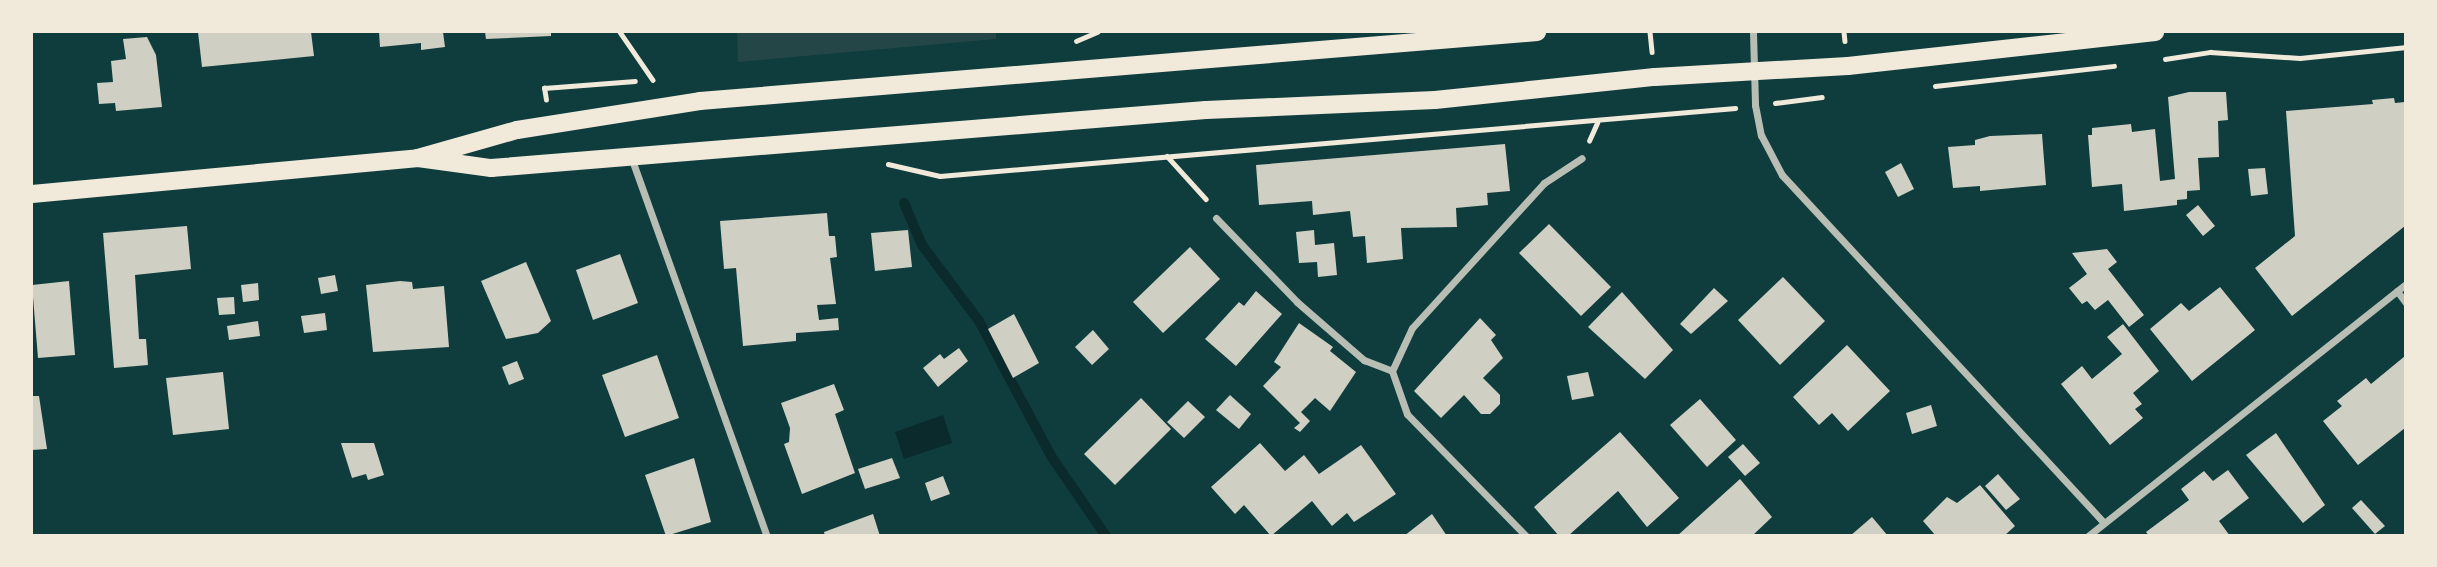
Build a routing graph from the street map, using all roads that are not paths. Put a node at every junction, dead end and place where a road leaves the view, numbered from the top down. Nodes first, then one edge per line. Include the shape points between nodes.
1 (1538, 32) edge
2 (1753, 32) edge
3 (2155, 32) edge
4 (1756, 73) junction
5 (631, 156) junction
6 (418, 158) junction
7 (1582, 158) dead end
8 (32, 194) edge
9 (1216, 219) road end
10 (2406, 284) edge
11 (2397, 291) junction
12 (2406, 303) edge
13 (1392, 371) junction
14 (2104, 523) junction
15 (767, 536) edge
16 (1526, 536) edge
17 (2088, 536) edge

1 - 6 main road via 700,101 517,130
2 - 4 street
3 - 4 main road
4 - 5 main road
4 - 14 street via 1761,135 1782,175
5 - 6 main road via 491,168
5 - 15 street
6 - 8 main road
7 - 13 street via 1544,183 1412,328
9 - 13 street via 1306,310 1364,360
10 - 11 street
11 - 12 street
11 - 14 street
13 - 16 street via 1407,414
14 - 17 street

